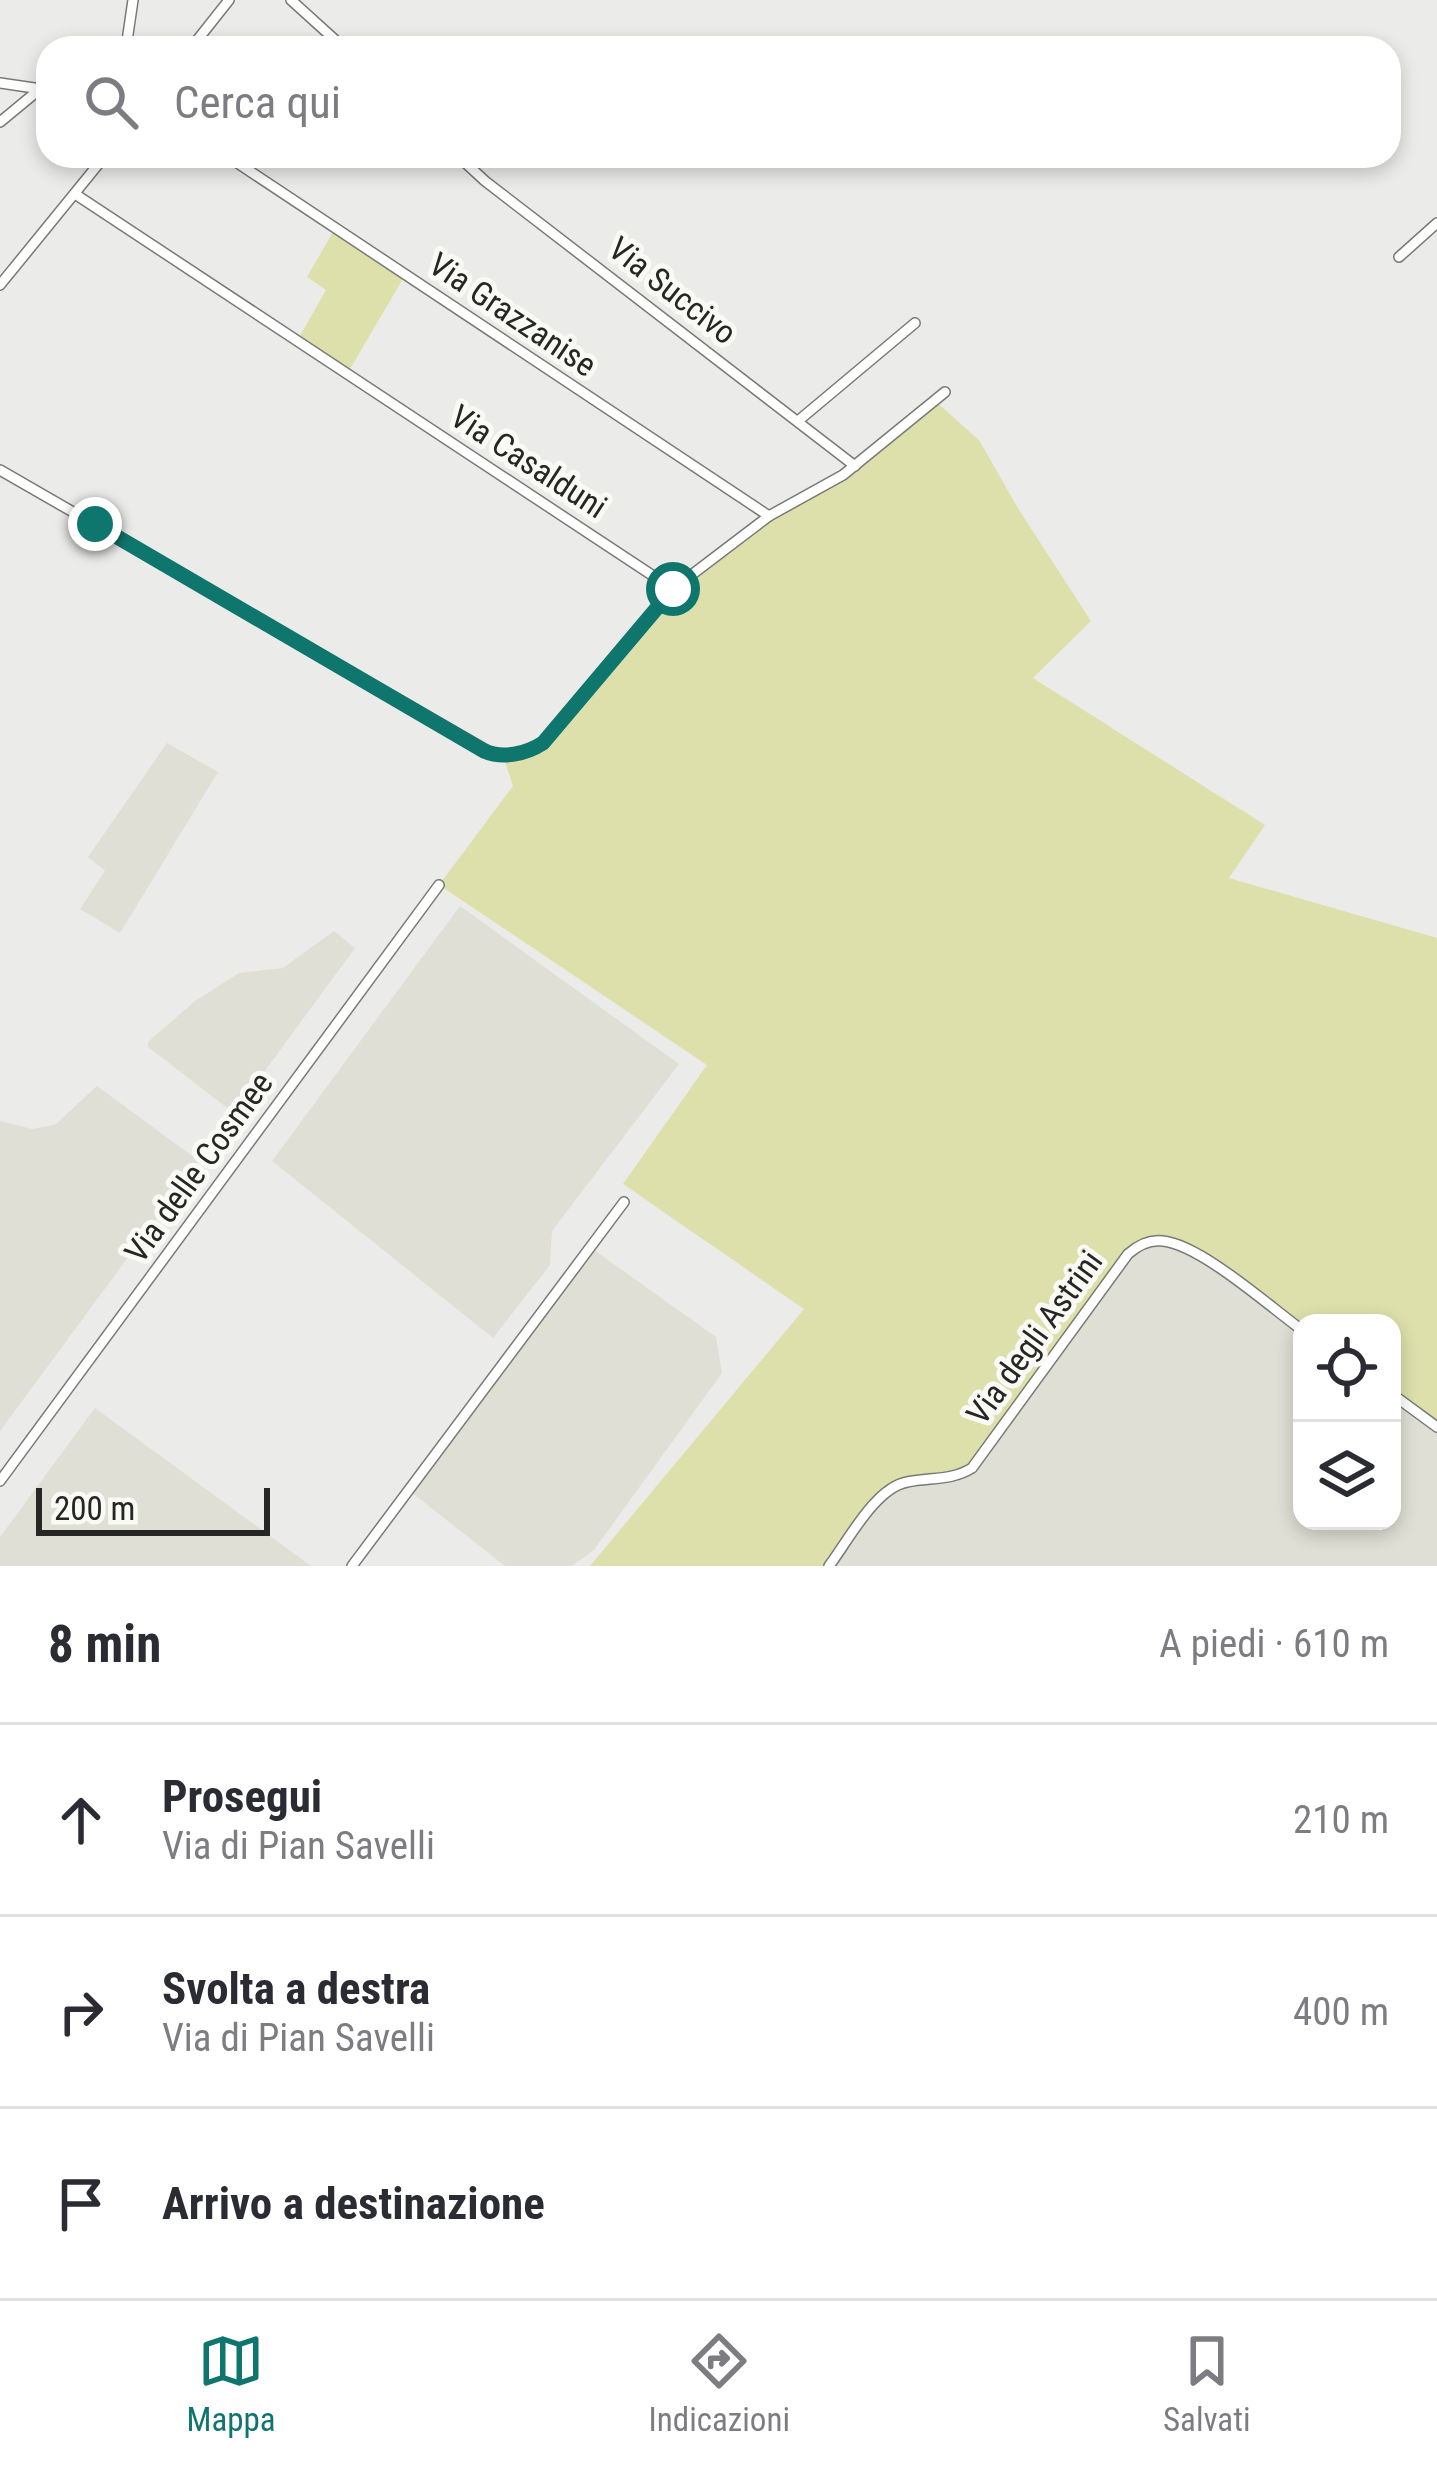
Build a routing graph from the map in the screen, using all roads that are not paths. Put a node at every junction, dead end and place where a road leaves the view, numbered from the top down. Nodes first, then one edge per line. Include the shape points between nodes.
1 (133, 0) edge
2 (229, 0) edge
3 (291, 0) edge
4 (128, 36) edge
5 (200, 36) edge
6 (331, 36) edge
7 (0, 83) edge
8 (36, 88) edge
9 (36, 95) edge
10 (0, 122) edge
11 (96, 168) edge
12 (245, 168) edge
13 (471, 168) edge
14 (75, 194) junction
15 (1437, 223) edge
16 (1400, 257) dead end
17 (0, 285) edge
18 (915, 323) dead end
19 (945, 392) dead end
20 (798, 421) junction
21 (855, 466) junction
22 (0, 470) edge
23 (769, 516) junction
24 (673, 589) junction
25 (439, 886) dead end
26 (624, 1202) dead end
27 (1293, 1324) edge
28 (1401, 1400) edge
29 (1437, 1426) edge
30 (0, 1481) edge
31 (352, 1566) edge
32 (829, 1566) edge

1 - 4 street
2 - 5 street
3 - 6 street
7 - 8 street
9 - 10 street
11 - 14 street
12 - 23 street, Via Grazzanise
13 - 20 street, Via Succivo
14 - 17 street
14 - 24 street, Via Casalduni
15 - 16 street
18 - 20 street
19 - 21 street
20 - 21 street, Via Succivo
21 - 23 street
22 - 24 street via 495,755 543,743
23 - 24 street
25 - 30 street, Via delle Cosmee
26 - 31 street
27 - 32 street, Via degli Astrini via 1188,1248 1147,1241 972,1468 883,1492
28 - 29 street

